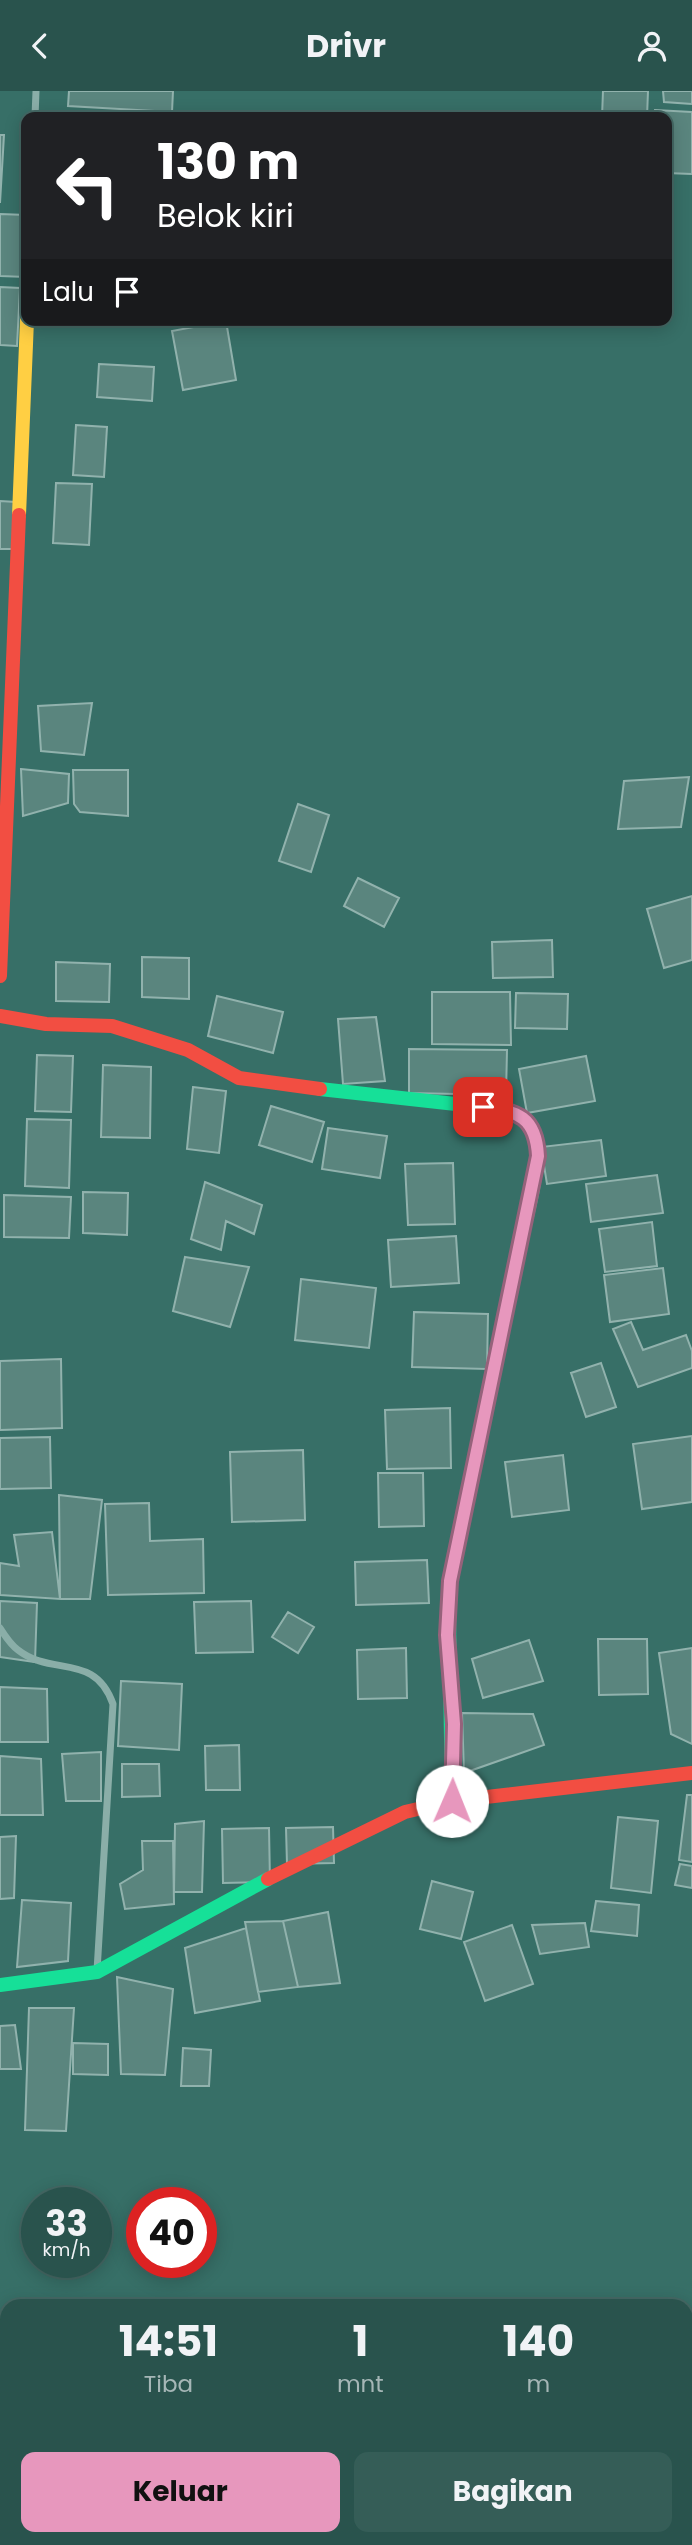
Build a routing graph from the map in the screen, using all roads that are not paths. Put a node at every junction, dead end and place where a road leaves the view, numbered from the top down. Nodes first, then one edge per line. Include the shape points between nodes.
1 (36, 91) edge
2 (35, 112) edge
3 (27, 326) edge
4 (0, 976) edge
5 (0, 1016) edge
6 (0, 1628) edge
7 (692, 1773) edge
8 (452, 1801) junction
9 (97, 1972) junction
10 (0, 1985) edge

1 - 2 street
3 - 4 street
5 - 8 street via 46,1024 112,1026 188,1050 253,1080 510,1110 528,1122 537,1137 538,1156 450,1581
6 - 9 street via 19,1651 31,1657 99,1677 113,1704
7 - 8 street
8 - 9 street via 405,1812 258,1884
9 - 10 street

